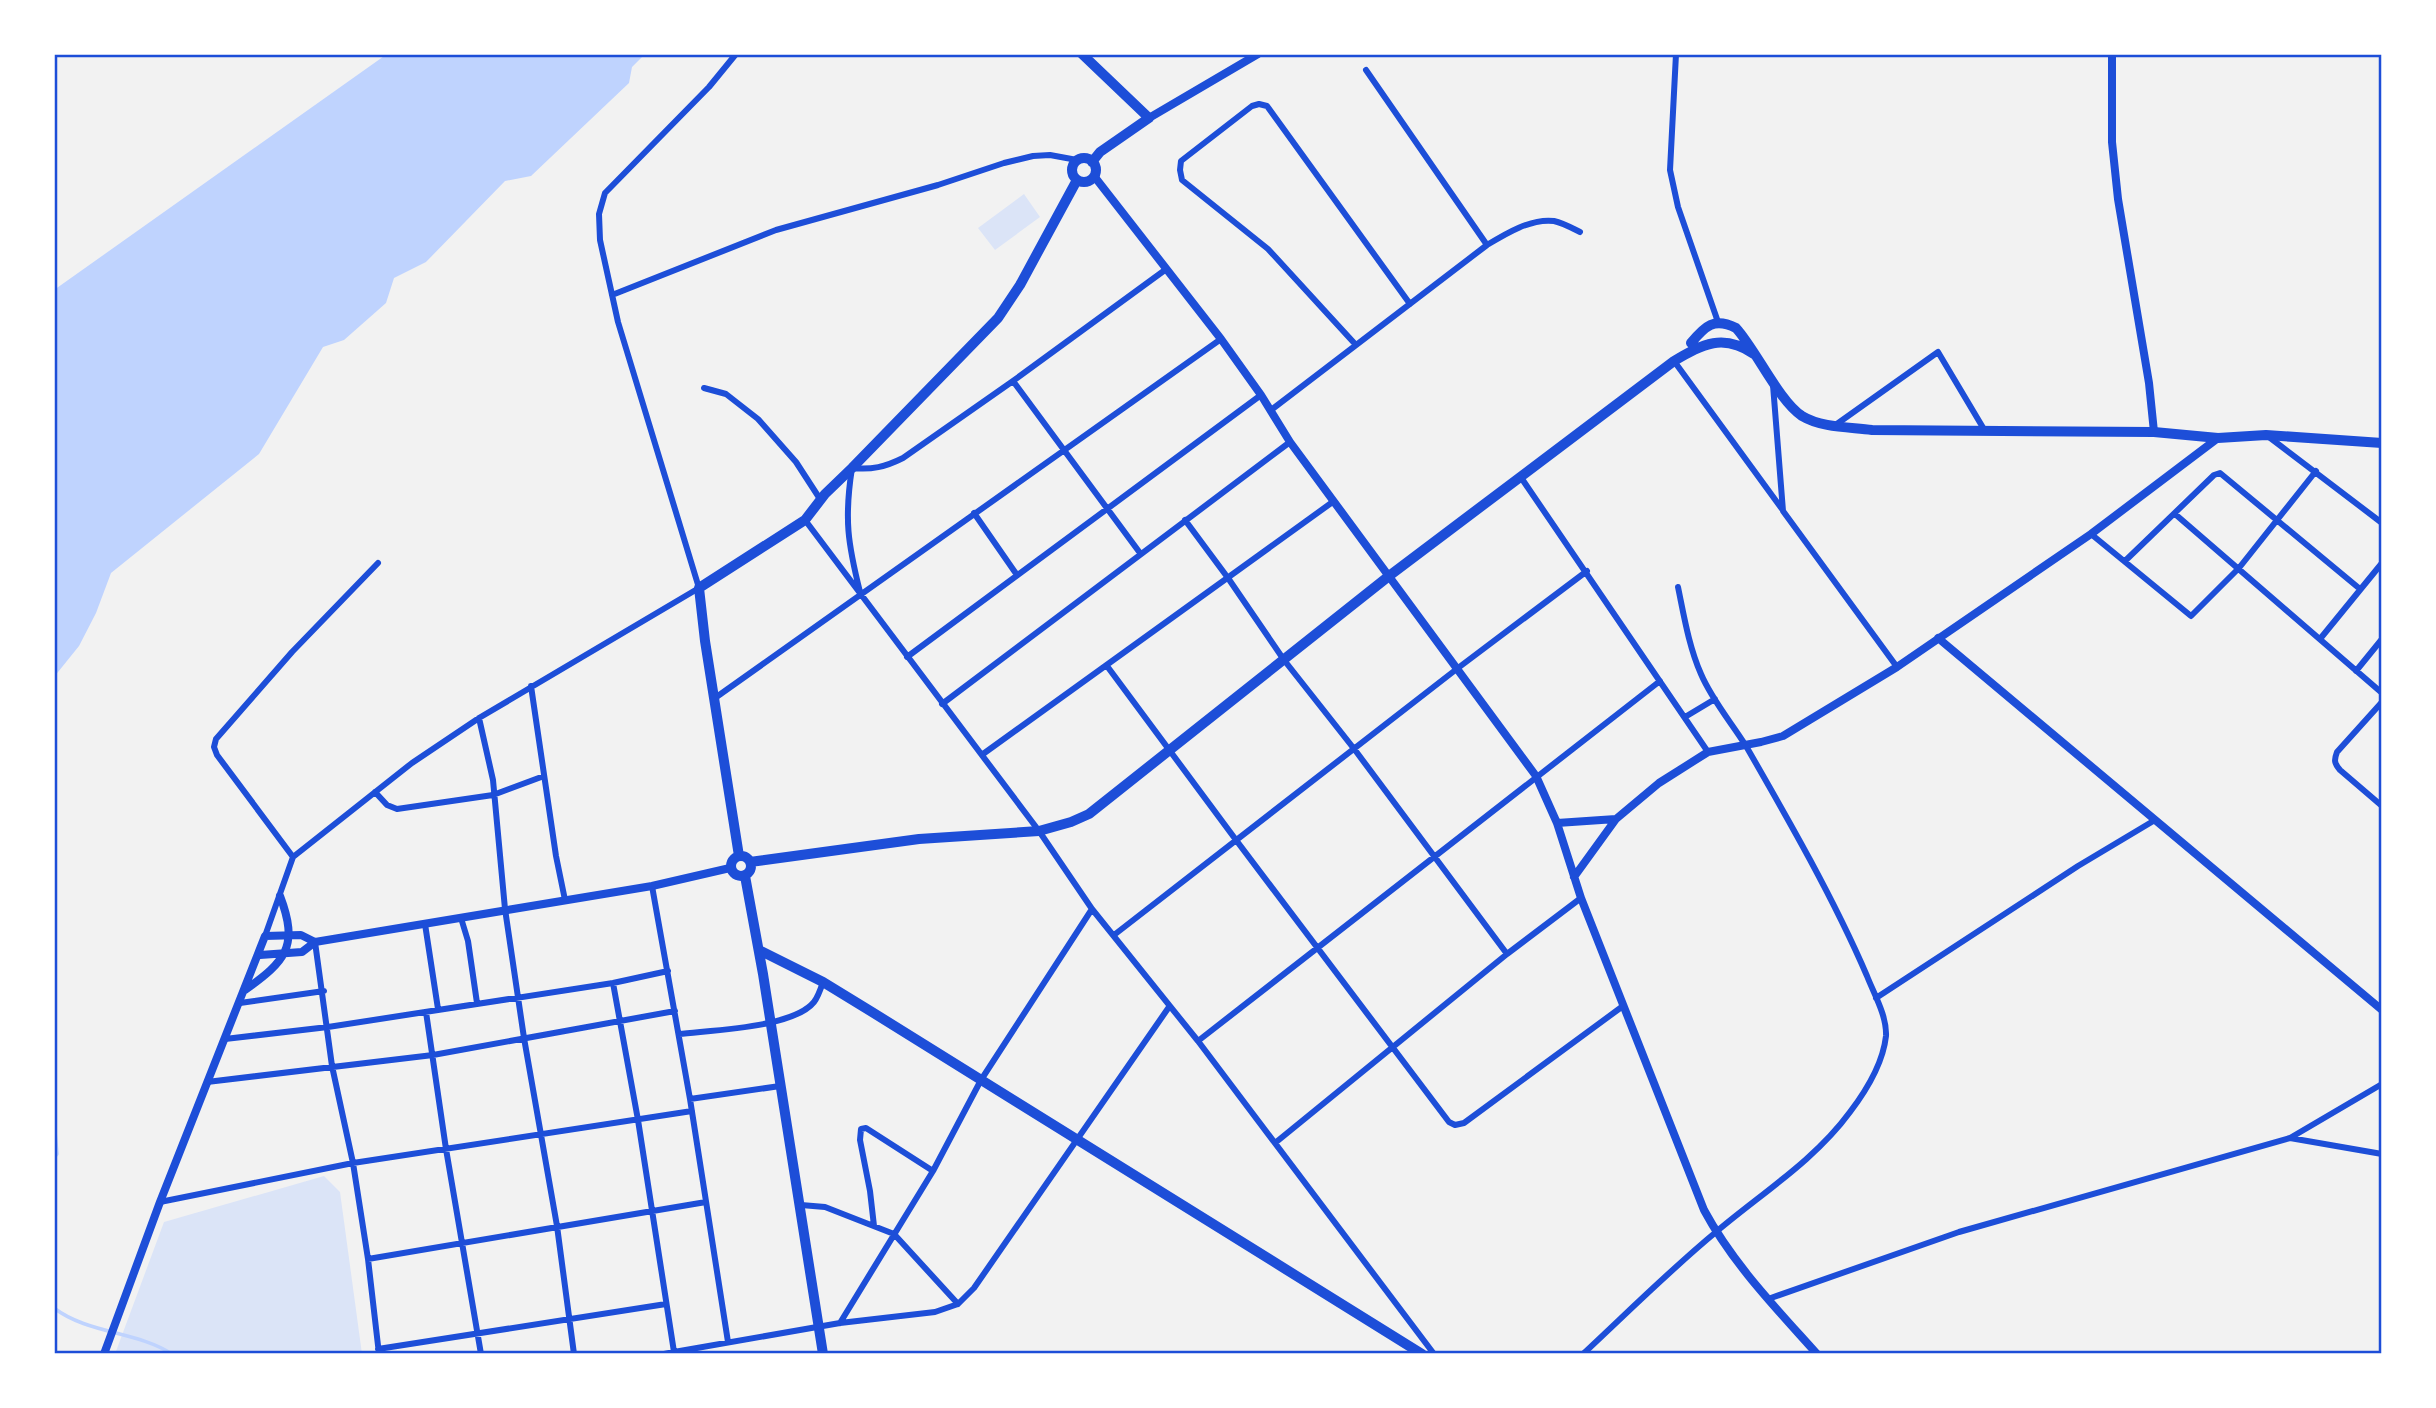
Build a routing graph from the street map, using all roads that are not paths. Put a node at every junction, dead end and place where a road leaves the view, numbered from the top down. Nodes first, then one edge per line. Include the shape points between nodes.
1 (736, 54) edge
2 (1082, 54) edge
3 (1258, 54) edge
4 (1676, 54) edge
5 (2112, 54) edge
6 (1366, 70) dead end
7 (1149, 118) junction
8 (1077, 160) junction
9 (1092, 162) junction
10 (1094, 176) junction
11 (1077, 180) junction
12 (1580, 232) dead end
13 (1486, 245) junction
14 (1166, 270) junction
15 (612, 295) junction
16 (1410, 304) junction
17 (1718, 323) junction
18 (1221, 339) junction
19 (1356, 345) junction
20 (1697, 348) junction
21 (1754, 354) junction
22 (1674, 361) junction
23 (1772, 379) junction
24 (1013, 381) junction
25 (704, 388) dead end
26 (1261, 395) junction
27 (1271, 410) junction
28 (1834, 426) junction
29 (1985, 431) junction
30 (2154, 432) junction
31 (2266, 435) junction
32 (2218, 438) junction
33 (1290, 442) junction
34 (2382, 443) edge
35 (1063, 450) junction
36 (852, 468) junction
37 (2316, 471) junction
38 (1520, 476) junction
39 (820, 499) junction
40 (1334, 501) junction
41 (1107, 508) junction
42 (1783, 511) junction
43 (974, 513) junction
44 (2175, 514) junction
45 (805, 520) junction
46 (1185, 520) junction
47 (2278, 520) junction
48 (2382, 523) edge
49 (2091, 534) junction
50 (1140, 553) junction
51 (2125, 561) junction
52 (378, 563) dead end
53 (2382, 563) edge
54 (2239, 568) junction
55 (1587, 571) junction
56 (2375, 572) junction
57 (1017, 575) junction
58 (1389, 576) junction
59 (1228, 578) junction
60 (2382, 578) edge
61 (1678, 587) dead end
62 (699, 588) junction
63 (2360, 589) junction
64 (860, 596) junction
65 (1938, 638) junction
66 (2320, 639) junction
67 (2382, 639) edge
68 (907, 657) junction
69 (1284, 660) junction
70 (1107, 666) junction
71 (1897, 667) junction
72 (1458, 668) junction
73 (2356, 671) junction
74 (1660, 681) junction
75 (531, 686) junction
76 (2382, 693) edge
77 (715, 698) junction
78 (1715, 699) junction
79 (2382, 702) edge
80 (943, 704) junction
81 (1685, 717) junction
82 (478, 718) junction
83 (1745, 745) junction
84 (1169, 749) junction
85 (1355, 750) junction
86 (1708, 752) junction
87 (982, 754) junction
88 (544, 775) junction
89 (1536, 776) junction
90 (375, 792) junction
91 (493, 795) junction
92 (2382, 806) edge
93 (1616, 819) junction
94 (2155, 820) junction
95 (1557, 823) junction
96 (1039, 831) junction
97 (1236, 840) junction
98 (1433, 855) junction
99 (739, 856) junction
100 (293, 857) junction
101 (751, 862) junction
102 (730, 868) junction
103 (745, 876) junction
104 (1574, 877) junction
105 (652, 886) junction
106 (280, 896) junction
107 (1581, 898) junction
108 (565, 900) junction
109 (505, 909) junction
110 (1092, 909) junction
111 (461, 918) junction
112 (425, 924) junction
113 (290, 934) junction
114 (1114, 935) junction
115 (265, 936) junction
116 (315, 942) junction
117 (1317, 948) junction
118 (759, 950) junction
119 (285, 954) junction
120 (1507, 954) junction
121 (260, 955) junction
122 (668, 971) junction
123 (823, 982) junction
124 (612, 983) junction
125 (245, 990) junction
126 (324, 991) junction
127 (518, 997) junction
128 (1876, 998) junction
129 (240, 1003) junction
130 (477, 1003) junction
131 (1623, 1006) junction
132 (1169, 1007) junction
133 (438, 1009) junction
134 (2382, 1010) edge
135 (675, 1011) junction
136 (426, 1012) junction
137 (620, 1020) junction
138 (771, 1024) junction
139 (328, 1027) junction
140 (679, 1034) junction
141 (524, 1038) junction
142 (225, 1039) junction
143 (1198, 1041) junction
144 (1393, 1046) junction
145 (433, 1055) junction
146 (332, 1066) junction
147 (981, 1080) junction
148 (207, 1082) junction
149 (2382, 1084) edge
150 (780, 1086) junction
151 (690, 1100) junction
152 (692, 1111) junction
153 (638, 1120) junction
154 (541, 1134) junction
155 (2290, 1138) junction
156 (1078, 1141) junction
157 (1275, 1143) junction
158 (446, 1149) junction
159 (2382, 1154) edge
160 (353, 1163) junction
161 (933, 1171) junction
162 (160, 1202) junction
163 (706, 1202) junction
164 (801, 1205) junction
165 (651, 1212) junction
166 (557, 1226) junction
167 (874, 1226) junction
168 (1716, 1232) junction
169 (894, 1234) junction
170 (462, 1242) junction
171 (368, 1259) junction
172 (1768, 1299) junction
173 (666, 1304) junction
174 (958, 1304) junction
175 (570, 1321) junction
176 (840, 1323) junction
177 (820, 1328) junction
178 (478, 1334) junction
179 (728, 1342) junction
180 (379, 1352) edge
181 (674, 1353) edge
182 (104, 1354) edge
183 (481, 1354) edge
184 (574, 1354) edge
185 (664, 1354) edge
186 (823, 1354) edge
187 (1422, 1354) edge
188 (1434, 1354) edge
189 (1583, 1354) edge
190 (1817, 1354) edge

1 - 15 street via 605,193 599,214 600,240
2 - 7 main road
3 - 7 street
4 - 17 street via 1670,170
5 - 30 street via 2112,142 2118,198
6 - 13 street
7 - 9 main road
8 - 9 main road
8 - 11 main road via 1072,170
8 - 15 street via 1049,155 1004,163 776,230
9 - 10 main road
10 - 11 main road
10 - 14 street
11 - 36 main road via 998,318
12 - 13 street via 1553,221 1538,222
13 - 16 street
14 - 18 street
14 - 24 street
15 - 62 street
16 - 19 street
16 - 19 street via 1267,106 1252,106 1181,161 1182,180 1268,249
17 - 20 main road via 1697,336 1691,344
17 - 21 main road via 1736,328
18 - 26 street
18 - 35 street
19 - 27 street
20 - 21 main road via 1732,343
20 - 22 main road
21 - 23 main road
22 - 38 main road
22 - 42 street
23 - 28 main road via 1801,415
23 - 42 street
24 - 35 street
24 - 36 street via 903,458 873,470
25 - 39 street via 726,394 758,419 796,462
26 - 27 street
26 - 41 street
27 - 33 street
28 - 29 main road
28 - 29 street via 1938,352
29 - 30 main road
30 - 32 main road
31 - 32 main road
31 - 34 main road
31 - 37 street
32 - 49 street
33 - 40 street
33 - 46 street
35 - 41 street
35 - 43 street
36 - 39 main road
36 - 64 street via 848,535
37 - 47 street
37 - 48 street
38 - 55 street
38 - 58 main road
39 - 45 main road
40 - 58 street
40 - 59 street
41 - 50 street
41 - 57 street
42 - 71 street
43 - 57 street
43 - 64 street
44 - 47 street via 2220,473
44 - 51 street
44 - 54 street
45 - 62 main road
45 - 64 street
46 - 50 street
46 - 59 street
47 - 54 street
47 - 63 street
49 - 51 street
49 - 65 street
50 - 80 street
51 - 54 street via 2191,616
52 - 100 street via 216,738 217,755
53 - 56 street
54 - 66 street
55 - 72 street
55 - 74 street
56 - 60 street
56 - 63 street
57 - 68 street
58 - 69 main road
58 - 72 street
59 - 69 street
59 - 70 street
61 - 78 street via 1694,655
62 - 75 street
62 - 77 main road
63 - 66 street
64 - 68 street
64 - 77 street
65 - 71 street
65 - 94 street
66 - 73 street
67 - 73 street
68 - 80 street
69 - 84 main road
69 - 85 street
70 - 84 street
70 - 87 street
71 - 83 street via 1783,736
72 - 85 street
72 - 89 street
73 - 76 street
74 - 81 street
74 - 89 street
75 - 82 street
75 - 88 street
77 - 99 main road
78 - 81 street
78 - 83 street
79 - 92 street via 2334,758 2340,770
80 - 87 street
81 - 86 street
82 - 90 street
82 - 91 street
83 - 86 street
83 - 128 street via 1816,873
84 - 96 main road via 1089,814
84 - 97 street
85 - 97 street
85 - 98 street
86 - 93 street via 1659,783
87 - 96 street
88 - 91 street
88 - 108 street
89 - 95 street
89 - 98 street
90 - 91 street via 397,809
90 - 100 street
91 - 109 street
93 - 95 street
93 - 104 street
94 - 128 street
94 - 134 street
95 - 104 street
96 - 101 main road via 919,839
96 - 110 street
97 - 114 street
97 - 117 street
98 - 117 street
98 - 120 street
99 - 101 main road
99 - 102 main road
100 - 106 street
101 - 103 main road
102 - 103 main road via 737,876
102 - 105 street
103 - 118 main road
104 - 107 street
105 - 108 street
105 - 122 street
106 - 113 street
106 - 115 street
107 - 120 street
107 - 131 street
108 - 109 street
109 - 111 street
109 - 127 street
110 - 114 street
110 - 147 street
111 - 112 street
111 - 130 street
112 - 116 street
112 - 133 street
113 - 115 street
113 - 116 street
113 - 119 street
114 - 132 street
115 - 121 street
116 - 119 street via 302,952
116 - 126 street
117 - 143 street
117 - 144 street
118 - 123 main road
118 - 138 main road
119 - 121 street
119 - 125 street
120 - 144 street
121 - 125 street
122 - 124 street
122 - 135 street
123 - 138 street via 814,1003
123 - 147 main road
124 - 127 street
124 - 137 street
125 - 129 street
126 - 129 street
126 - 139 street
127 - 130 street
127 - 141 street
128 - 168 street via 1886,1034 1882,1054 1851,1112 1783,1180
129 - 142 street
130 - 133 street
131 - 144 street via 1459,1125 1450,1122
131 - 168 street via 1703,1210
132 - 143 street
132 - 156 street
133 - 136 street
135 - 137 street
135 - 140 street
136 - 139 street
136 - 145 street
137 - 141 street
137 - 153 street
138 - 140 street
138 - 150 main road
139 - 142 street
139 - 146 street
140 - 151 street
141 - 145 street
141 - 154 street
142 - 148 street
143 - 157 street
144 - 157 street
145 - 146 street
145 - 158 street
146 - 148 street
146 - 160 street
147 - 156 main road
147 - 161 street
148 - 162 street
149 - 155 street
150 - 151 street
150 - 164 main road
151 - 152 street
152 - 153 street
152 - 163 street
153 - 154 street
153 - 165 street
154 - 158 street
154 - 166 street
155 - 159 street
155 - 172 street via 1959,1233
156 - 174 street
156 - 187 main road
157 - 188 street
158 - 160 street
158 - 170 street
160 - 162 street
160 - 171 street
161 - 167 street via 861,1129
161 - 169 street
162 - 182 street
163 - 165 street
163 - 179 street
164 - 167 street via 825,1207
164 - 177 main road
165 - 166 street
165 - 173 street
166 - 170 street
166 - 175 street
167 - 169 street
168 - 172 street
168 - 189 street
169 - 174 street
169 - 176 street
170 - 171 street
170 - 178 street
171 - 180 street
172 - 190 street
173 - 175 street
173 - 181 street
174 - 176 street via 934,1312
175 - 178 street
175 - 184 street
176 - 177 street
177 - 179 street
177 - 186 main road
178 - 180 street
178 - 183 street
179 - 181 street
181 - 185 street

